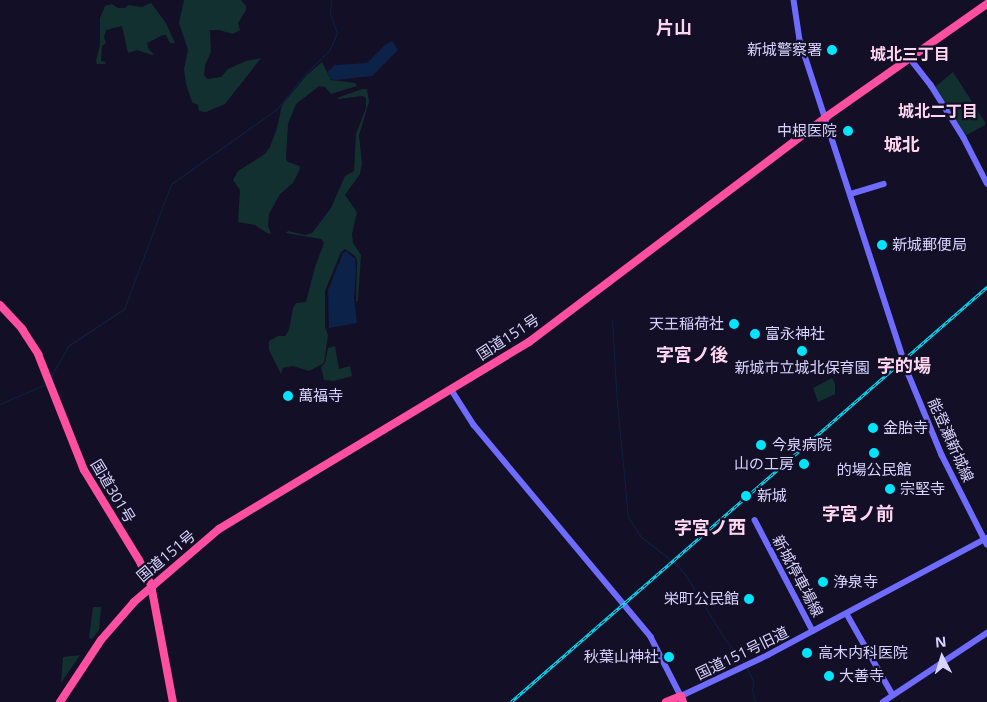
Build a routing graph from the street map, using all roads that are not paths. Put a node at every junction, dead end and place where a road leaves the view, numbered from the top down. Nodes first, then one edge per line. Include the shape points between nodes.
1 (794, 0) edge
2 (987, 4) edge
3 (909, 57) junction
4 (826, 117) junction
5 (987, 182) edge
6 (884, 184) dead end
7 (851, 194) junction
8 (0, 305) edge
9 (451, 389) junction
10 (755, 520) dead end
11 (986, 540) edge
12 (152, 585) junction
13 (847, 614) junction
14 (813, 631) junction
15 (987, 633) edge
16 (893, 696) junction
17 (682, 699) edge
18 (60, 702) edge
19 (173, 702) edge
20 (666, 702) edge
21 (883, 702) edge

1 - 4 street, 能登瀬新城線 via 796,27
2 - 3 highway, 国道151号
3 - 4 highway, 国道151号
3 - 5 street via 960,132
4 - 7 street, 能登瀬新城線
4 - 9 highway, 国道151号 via 550,327
6 - 7 street
7 - 11 street, 能登瀬新城線 via 909,375 942,455
8 - 12 highway, 国道301号 via 32,343 84,470
9 - 12 highway, 国道151号 via 234,520
9 - 17 street via 474,425 651,637
10 - 14 street, 新城停車場線
11 - 13 street, 新城停車場線
12 - 18 highway, 国道151号 via 101,640
12 - 19 highway, 国道301号
13 - 14 street, 新城停車場線
13 - 16 street
14 - 17 street, 国道151号旧道
15 - 16 street
16 - 21 street
17 - 20 highway

